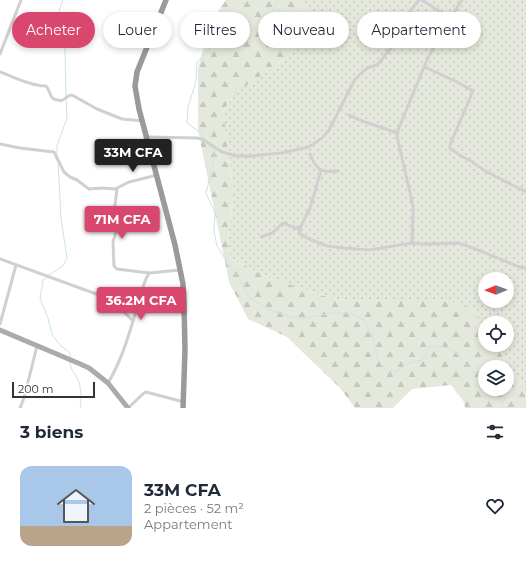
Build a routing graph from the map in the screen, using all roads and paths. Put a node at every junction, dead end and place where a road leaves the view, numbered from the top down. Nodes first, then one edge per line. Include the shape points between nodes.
1 (21, 0) edge
2 (166, 0) edge
3 (419, 0) edge
4 (422, 0) edge
5 (462, 0) edge
6 (441, 12) edge
7 (454, 12) edge
8 (434, 48) edge
9 (0, 54) edge
10 (425, 67) junction
11 (0, 72) edge
12 (348, 115) dead end
13 (143, 121) junction
14 (397, 133) junction
15 (147, 137) junction
16 (0, 144) edge
17 (310, 154) dead end
18 (321, 170) junction
19 (338, 171) dead end
20 (157, 175) junction
21 (117, 188) junction
22 (526, 192) edge
23 (299, 229) junction
24 (261, 237) dead end
25 (412, 243) junction
26 (0, 259) edge
27 (16, 265) junction
28 (526, 268) edge
29 (180, 270) junction
30 (149, 273) junction
31 (133, 321) junction
32 (0, 324) edge
33 (0, 330) edge
34 (37, 346) junction
35 (108, 383) junction
36 (184, 402) junction
37 (20, 408) edge
38 (128, 408) edge
39 (184, 408) edge

1 - 9 street
2 - 13 highway via 136,79 136,93
3 - 15 street via 405,17 396,42 378,64 367,68 355,79 329,130 309,147 281,153 236,156 222,152 202,139
4 - 6 street
5 - 7 street
8 - 10 street
10 - 14 street
10 - 22 street via 473,91 450,148 485,171
11 - 13 street via 35,85 46,86 54,100 60,101 72,95 122,119
12 - 14 street
13 - 15 highway
14 - 25 street via 413,206
15 - 20 highway
16 - 21 street via 54,152 64,172 89,189
17 - 18 street
18 - 19 street
18 - 23 street via 310,208
20 - 21 street
20 - 29 highway
21 - 30 street via 114,212 117,228 113,242 114,266 117,269
23 - 24 street via 283,223 272,233
23 - 25 street via 300,234 311,240 344,248 369,250
25 - 28 street via 458,243
26 - 27 street
27 - 31 street via 110,299
27 - 32 street
29 - 30 street
29 - 36 highway via 183,284
30 - 31 street
31 - 35 street via 115,372
33 - 34 main road
34 - 35 main road via 88,368
34 - 37 street
35 - 38 main road
36 - 38 street via 146,392
36 - 39 highway

